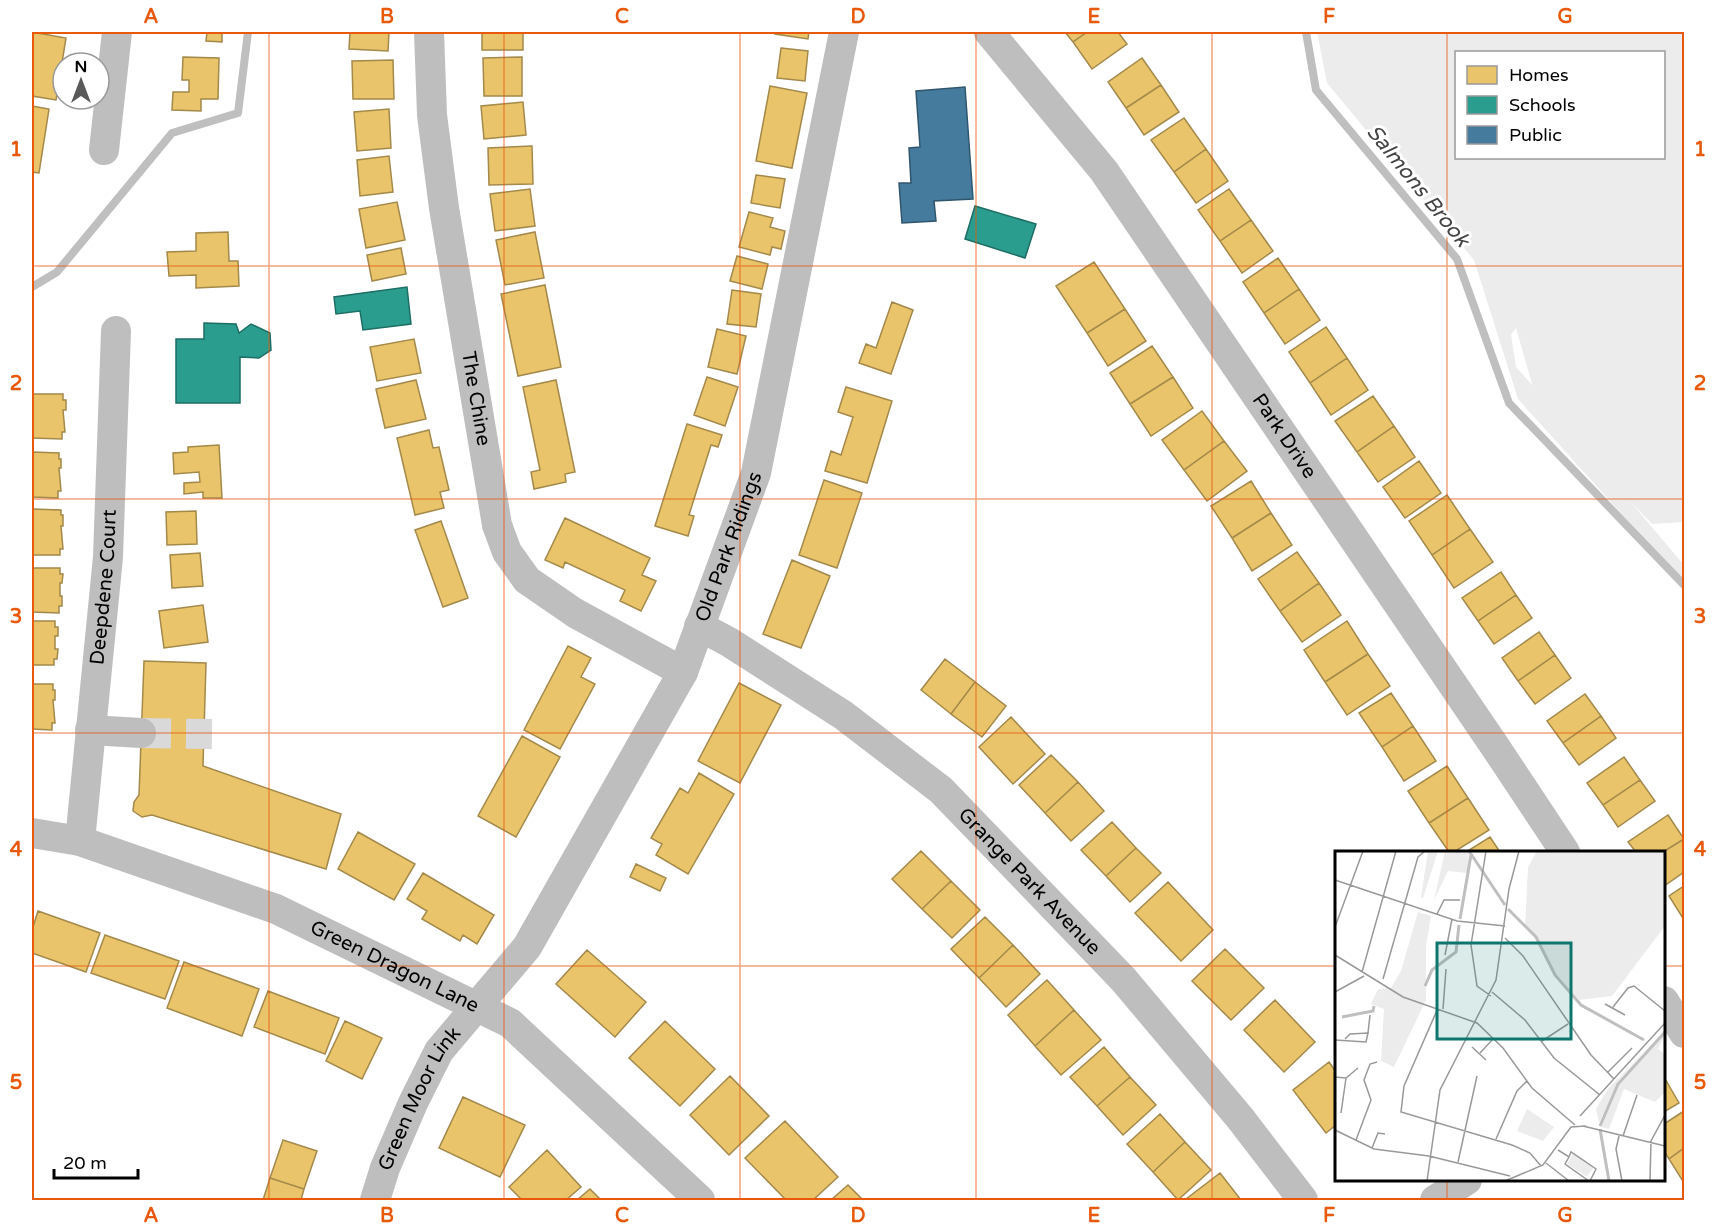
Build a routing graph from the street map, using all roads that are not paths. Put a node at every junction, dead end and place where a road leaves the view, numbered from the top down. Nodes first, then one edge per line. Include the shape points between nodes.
1 (117, 32) edge
2 (429, 32) edge
3 (844, 32) edge
4 (990, 32) edge
5 (104, 150) dead end
6 (116, 331) dead end
7 (699, 626) junction
8 (683, 672) junction
9 (90, 730) junction
10 (141, 732) tunnel mouth
11 (32, 833) edge
12 (80, 841) junction
13 (1564, 851) edge
14 (1665, 1003) edge
15 (477, 1006) junction
16 (1684, 1034) edge
17 (1665, 1048) edge
18 (1464, 1181) edge
19 (375, 1200) edge
20 (700, 1200) edge
21 (1303, 1200) edge
22 (1435, 1200) edge

1 - 5 street
2 - 8 street, The Chine via 432,115 444,208 497,525 507,552 527,580 565,606
3 - 7 street, Old Park Ridings via 756,473
4 - 13 street, Park Drive via 1104,171
6 - 9 street, Deepdene Court via 108,557
7 - 8 street, Old Park Ridings
7 - 21 street, Grange Park Avenue via 843,715 941,790 1123,979
8 - 15 street, Old Park Ridings via 527,947
9 - 10 street
9 - 12 street, Deepdene Court
11 - 12 street, Green Dragon Lane
12 - 15 street, Green Dragon Lane via 276,909
14 - 16 street
15 - 19 street, Green Moor Link via 439,1051 412,1103
15 - 20 street, Green Dragon Lane via 510,1023
16 - 17 street
18 - 22 street

